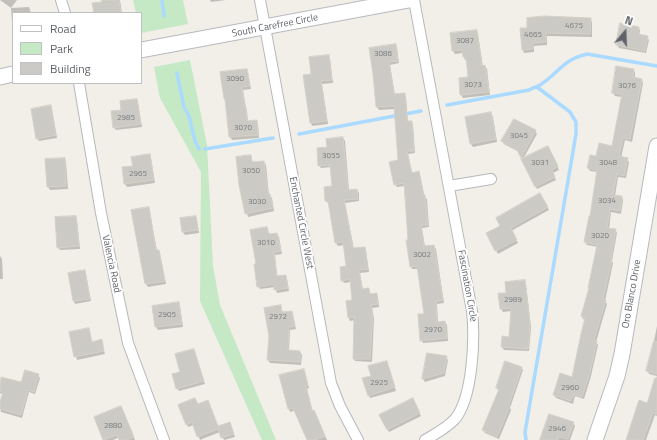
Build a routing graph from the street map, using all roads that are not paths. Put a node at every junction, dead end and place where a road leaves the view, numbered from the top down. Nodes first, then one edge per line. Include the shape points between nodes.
1 (62, 0) edge
2 (260, 0) edge
3 (409, 0) edge
4 (414, 0) edge
5 (65, 12) edge
6 (265, 28) junction
7 (142, 50) edge
8 (12, 74) edge
9 (0, 77) edge
10 (79, 84) edge
11 (657, 146) edge
12 (491, 179) dead end
13 (449, 186) junction
14 (164, 440) edge
15 (358, 440) edge
16 (425, 440) edge
17 (595, 440) edge

1 - 5 street
2 - 6 street, Enchanted Circle West
3 - 6 street, South Carefree Circle
4 - 13 street, Fascination Circle
6 - 7 street, South Carefree Circle
6 - 15 street, Enchanted Circle West via 331,383
8 - 9 street
10 - 14 street, Valencia Road via 101,213 128,343
11 - 17 street, Oro Blanco Drive via 622,354
12 - 13 street
13 - 16 street, Fascination Circle via 472,311 472,354 467,392 462,407 455,419 445,428

